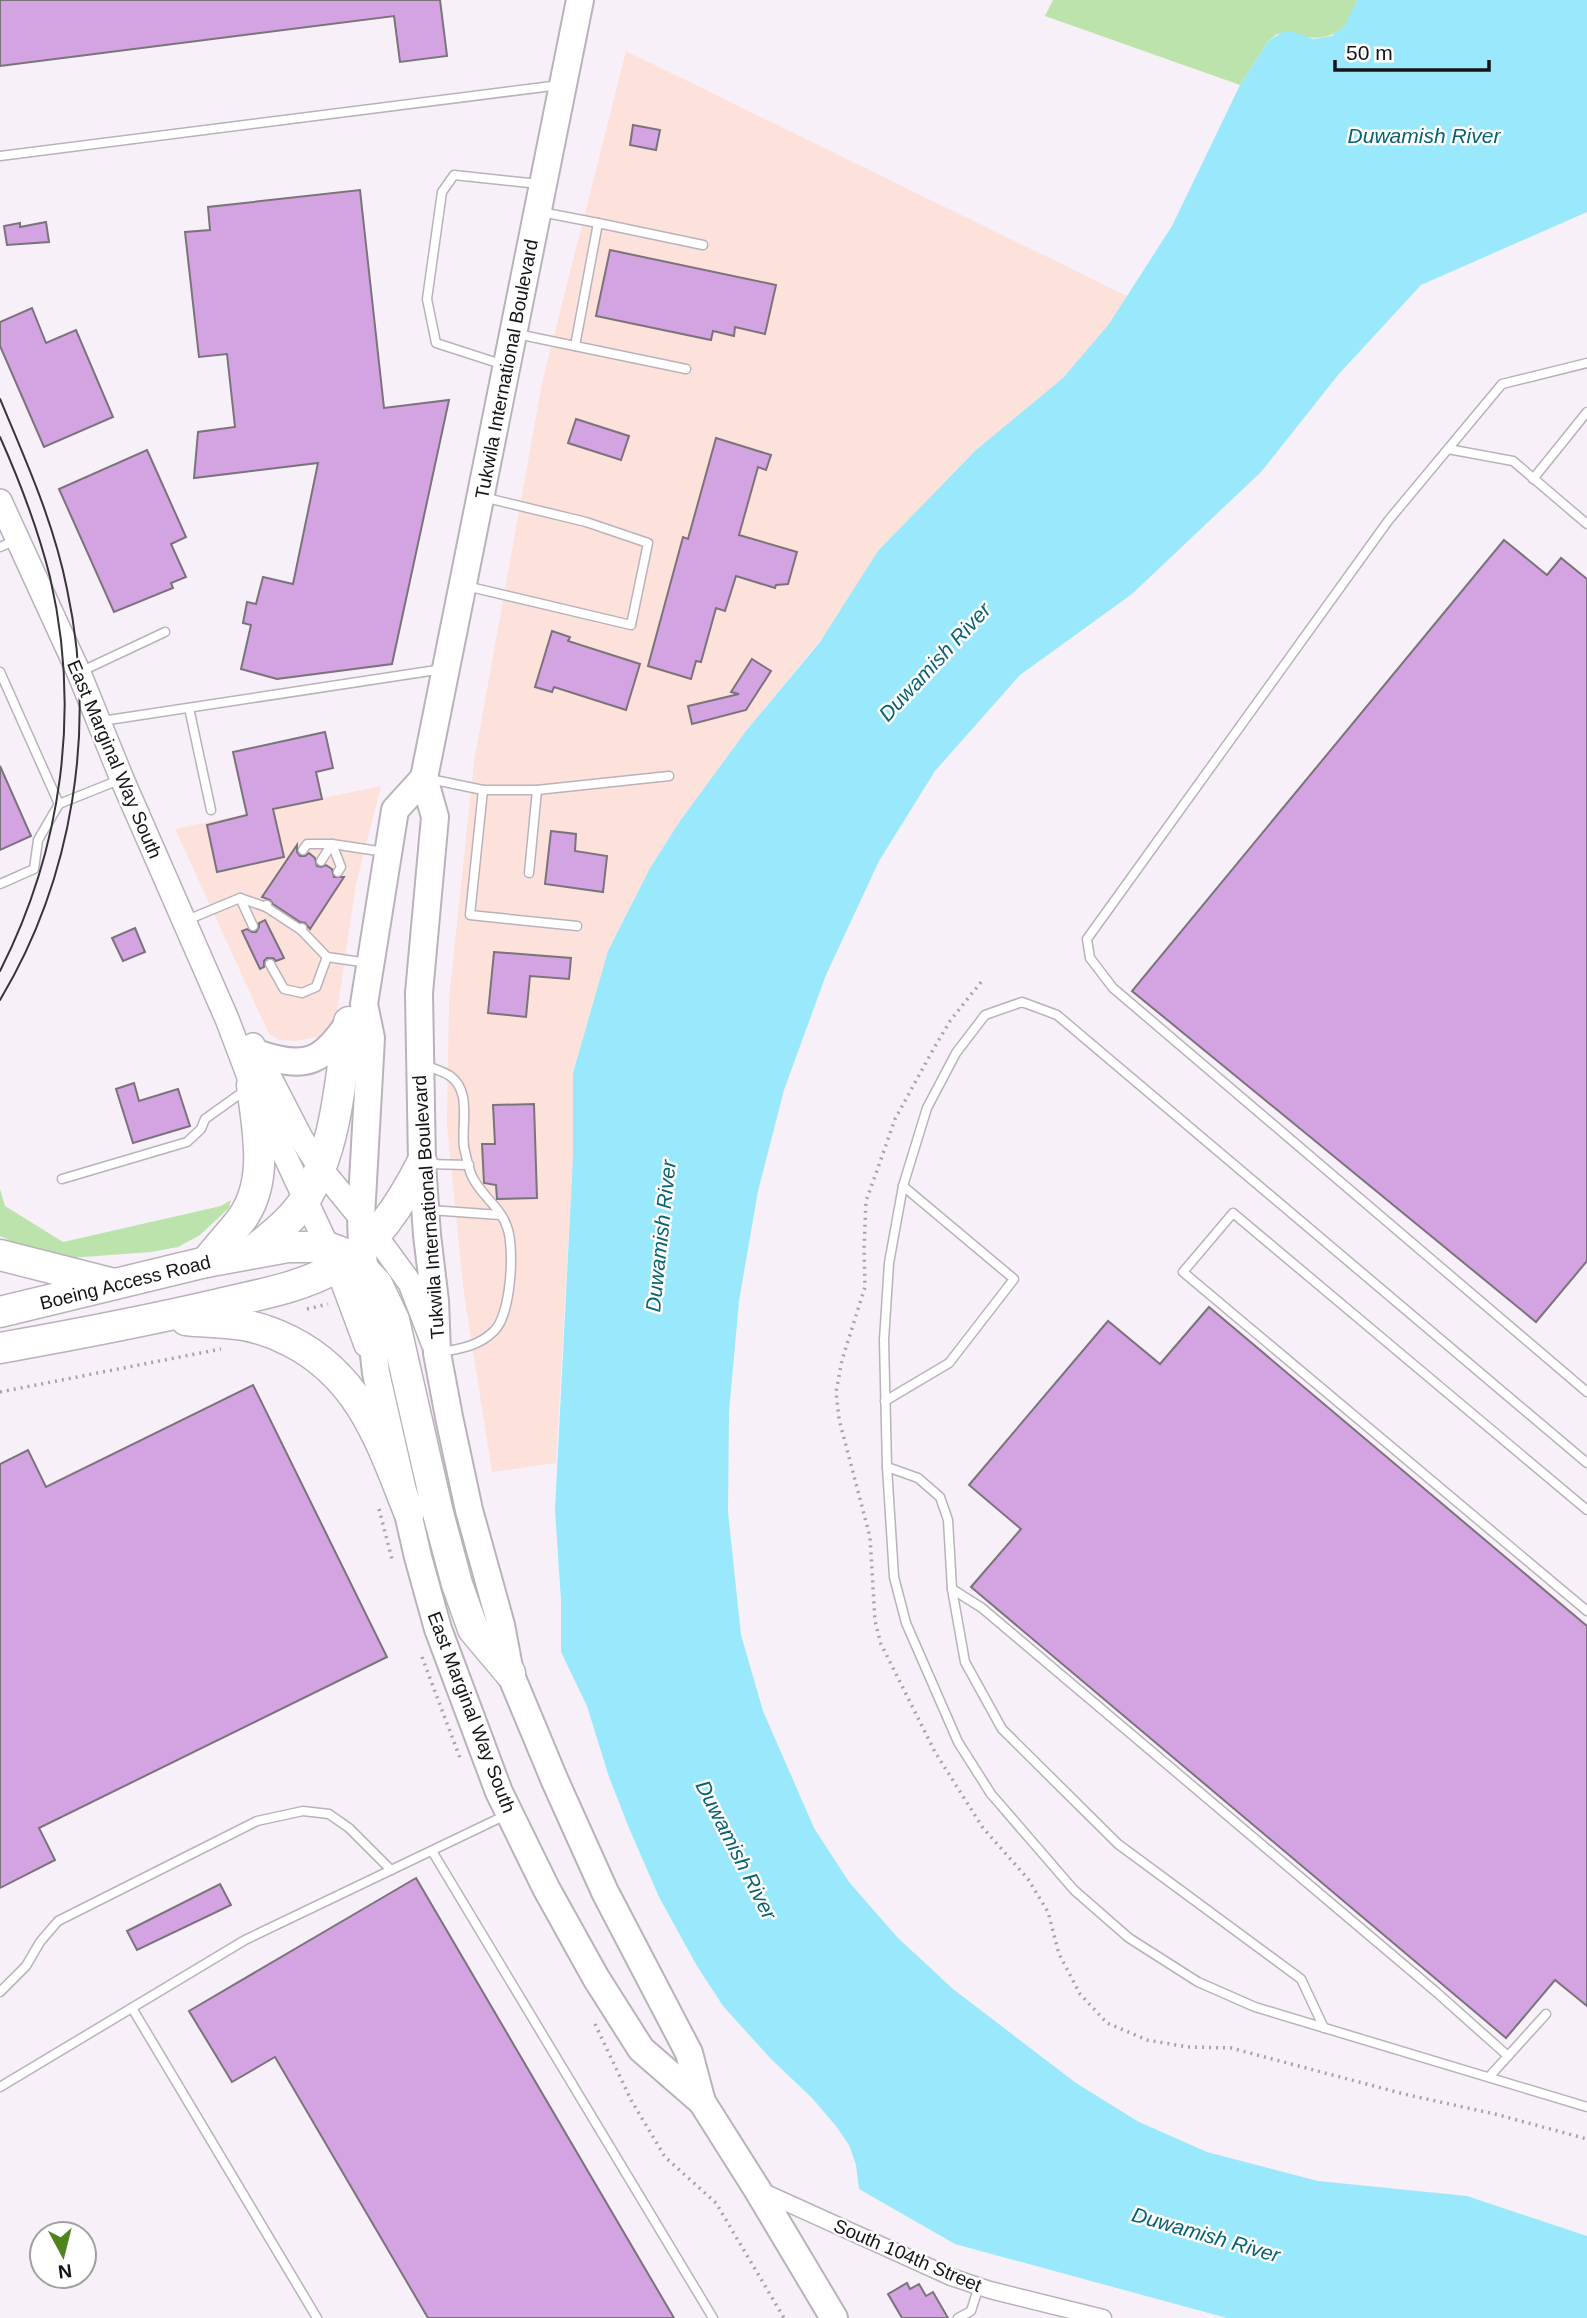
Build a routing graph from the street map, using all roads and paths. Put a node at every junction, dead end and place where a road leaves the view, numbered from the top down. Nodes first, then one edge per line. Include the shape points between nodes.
1 (580, 0) edge
2 (563, 85) junction
3 (0, 156) edge
4 (543, 184) junction
5 (537, 211) junction
6 (597, 223) junction
7 (703, 245) dead end
8 (513, 333) junction
9 (575, 346) junction
10 (1587, 363) edge
11 (506, 366) junction
12 (686, 369) dead end
13 (1587, 412) edge
14 (1448, 449) junction
15 (1533, 479) junction
16 (480, 496) junction
17 (0, 501) edge
18 (1587, 524) edge
19 (8, 543) edge
20 (462, 585) junction
21 (164, 632) dead end
22 (446, 669) junction
23 (0, 672) edge
24 (79, 673) junction
25 (189, 708) junction
26 (99, 722) junction
27 (669, 776) dead end
28 (424, 778) junction
29 (122, 779) junction
30 (483, 790) junction
31 (537, 790) junction
32 (59, 804) junction
33 (211, 810) dead end
34 (332, 844) junction
35 (303, 850) dead end
36 (388, 852) junction
37 (321, 861) dead end
38 (338, 872) dead end
39 (529, 873) dead end
40 (0, 884) edge
41 (240, 898) junction
42 (184, 921) junction
43 (253, 926) dead end
44 (577, 926) dead end
45 (327, 957) junction
46 (371, 963) junction
47 (270, 964) dead end
48 (357, 1013) junction
49 (227, 1019) junction
50 (259, 1054) junction
51 (419, 1063) junction
52 (252, 1085) junction
53 (422, 1163) junction
54 (469, 1165) junction
55 (321, 1169) junction
56 (62, 1179) dead end
57 (903, 1186) junction
58 (305, 1200) junction
59 (425, 1210) junction
60 (500, 1215) junction
61 (354, 1248) junction
62 (250, 1254) junction
63 (0, 1255) edge
64 (206, 1262) junction
65 (117, 1285) junction
66 (0, 1312) edge
67 (161, 1318) junction
68 (0, 1348) edge
69 (225, 1348) dead end
70 (437, 1353) junction
71 (0, 1392) edge
72 (1587, 1392) edge
73 (886, 1401) junction
74 (1587, 1462) edge
75 (887, 1467) junction
76 (1587, 1510) edge
77 (409, 1512) junction
78 (952, 1589) junction
79 (1587, 1611) edge
80 (510, 1673) junction
81 (510, 1813) junction
82 (432, 1850) junction
83 (391, 1870) junction
84 (0, 1992) edge
85 (132, 2008) junction
86 (1546, 2014) dead end
87 (1324, 2028) junction
88 (1508, 2056) junction
89 (1489, 2077) junction
90 (0, 2087) edge
91 (702, 2102) junction
92 (1587, 2107) edge
93 (757, 2189) junction
94 (979, 2286) junction
95 (317, 2318) edge
96 (713, 2318) edge
97 (834, 2318) edge
98 (958, 2318) edge
99 (1103, 2318) edge

1 - 2 main road, Tukwila International Boulevard
2 - 3 lane
2 - 4 main road, Tukwila International Boulevard
4 - 5 main road, Tukwila International Boulevard
4 - 11 lane via 454,176 442,192 427,299 436,343
5 - 6 lane
5 - 8 main road, Tukwila International Boulevard
6 - 7 lane
6 - 9 lane
8 - 9 lane
8 - 11 main road, Tukwila International Boulevard
9 - 12 lane
10 - 14 lane via 1502,384
11 - 16 main road, Tukwila International Boulevard
13 - 15 lane
14 - 15 lane via 1513,461
14 - 72 lane via 1388,521 1087,939 1090,958 1113,988
15 - 18 lane
16 - 20 main road, Tukwila International Boulevard
16 - 20 lane via 648,542 631,625
17 - 19 street, East Marginal Way South
19 - 24 street, East Marginal Way South
20 - 22 main road, Tukwila International Boulevard
21 - 24 lane
22 - 25 lane
22 - 28 main road, Tukwila International Boulevard
23 - 32 lane
24 - 26 street, East Marginal Way South
25 - 26 lane
25 - 33 lane
26 - 29 street, East Marginal Way South
27 - 31 lane
28 - 30 lane
28 - 36 main road via 395,810
28 - 51 main road, Tukwila International Boulevard via 435,817 419,993
29 - 32 lane
29 - 42 street, East Marginal Way South
30 - 31 lane
30 - 44 lane via 470,915
31 - 39 lane
32 - 40 lane via 38,840 34,869
34 - 35 lane via 307,844
34 - 36 lane
34 - 37 lane
34 - 38 lane via 341,867
36 - 46 main road
41 - 42 lane
41 - 43 lane
41 - 45 lane via 267,905 285,916
42 - 49 street, East Marginal Way South
45 - 46 lane
45 - 47 lane via 316,986 302,993 284,989
46 - 48 main road
48 - 50 main road via 329,1050 312,1060 293,1063
48 - 55 highway
48 - 61 main road via 371,1038
49 - 50 street
49 - 52 street, East Marginal Way South
50 - 55 street
51 - 53 main road, Tukwila International Boulevard
51 - 54 lane via 458,1084
52 - 56 lane via 205,1119 187,1142
52 - 58 street, East Marginal Way South
52 - 64 highway via 260,1157 255,1191 242,1219
53 - 54 lane
53 - 59 main road, Tukwila International Boulevard
53 - 61 highway via 392,1215
54 - 60 lane via 472,1177
55 - 58 highway
55 - 61 street
57 - 73 lane via 889,1263
57 - 73 lane via 1014,1279 950,1363
57 - 74 lane via 928,1108 956,1053 985,1015 1022,1002 1057,1015
58 - 61 street, East Marginal Way South
58 - 62 highway
59 - 60 lane
59 - 70 main road, Tukwila International Boulevard
60 - 70 lane via 507,1224 511,1256 504,1313 496,1330 476,1344
61 - 62 highway, Boeing Access Road via 288,1247
61 - 67 highway via 294,1285
61 - 70 street via 410,1283
61 - 77 main road, East Marginal Way South via 376,1373
61 - 80 highway via 394,1320 438,1513 473,1629
62 - 64 highway, Boeing Access Road
63 - 65 highway
64 - 65 highway, Boeing Access Road
65 - 66 highway, Boeing Access Road
67 - 68 highway, Boeing Access Road
67 - 77 highway via 245,1325 276,1334 320,1359 339,1375 375,1429
69 - 71 path
70 - 80 main road, Tukwila International Boulevard
73 - 75 lane
75 - 78 lane via 918,1478 940,1497 948,1520
75 - 87 lane via 894,1577 906,1623 958,1742 991,1794 1074,1890 1129,1938 1198,1982 1255,2007
76 - 79 lane via 1233,1213 1183,1272
77 - 81 main road, East Marginal Way South via 438,1629
78 - 87 lane via 965,1662 1002,1729 1118,1844 1301,1979
78 - 88 lane via 982,1608
80 - 91 main road, East Marginal Way South via 605,1892 689,2053
81 - 82 lane
81 - 91 main road, East Marginal Way South via 546,1888 641,2049
82 - 83 lane
82 - 96 lane
83 - 84 lane via 329,1814 303,1811 257,1821 58,1921 26,1966
83 - 85 lane via 245,1940
85 - 90 lane
85 - 95 lane
86 - 88 lane
87 - 89 lane
88 - 89 lane
89 - 92 lane
91 - 93 main road, East Marginal Way South
93 - 94 street, South 104th Street
93 - 97 main road, East Marginal Way South
94 - 98 lane via 971,2311
94 - 99 street, South 104th Street

